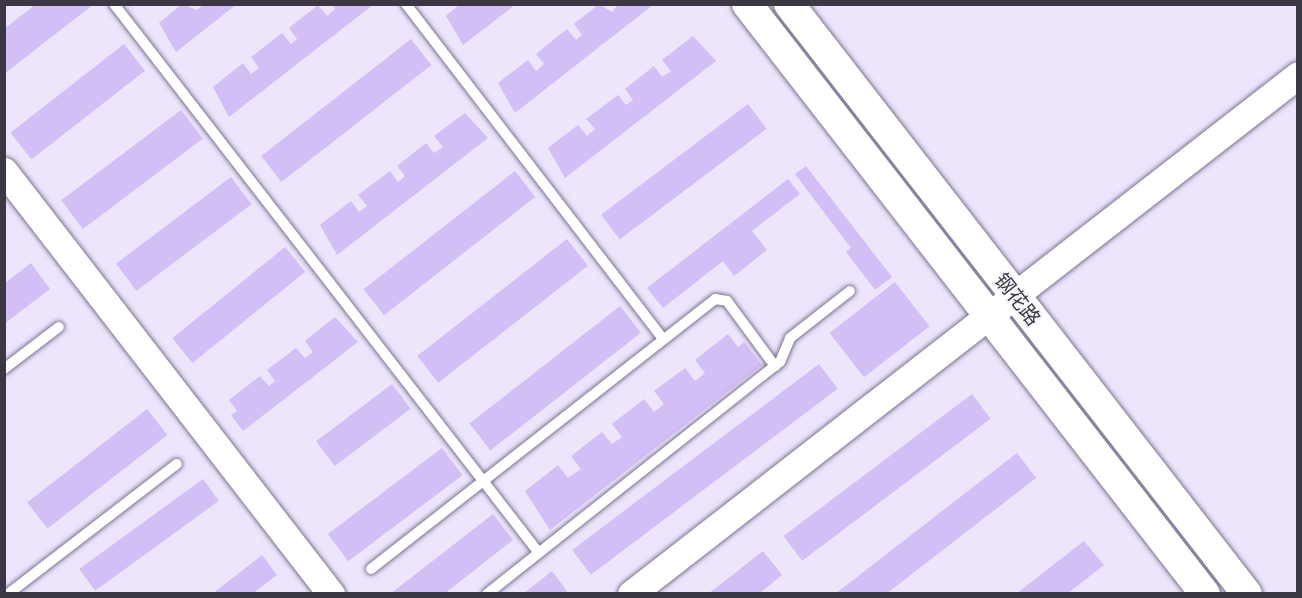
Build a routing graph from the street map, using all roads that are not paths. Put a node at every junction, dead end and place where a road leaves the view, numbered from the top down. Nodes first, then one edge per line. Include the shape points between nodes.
1 (114, 4) edge
2 (406, 4) edge
3 (747, 4) edge
4 (789, 4) edge
5 (1298, 75) edge
6 (4, 171) edge
7 (850, 291) dead end
8 (1014, 294) junction
9 (988, 315) junction
10 (59, 327) dead end
11 (663, 339) junction
12 (776, 366) junction
13 (4, 369) edge
14 (177, 464) dead end
15 (483, 481) junction
16 (539, 553) junction
17 (371, 568) dead end
18 (8, 594) edge
19 (331, 594) edge
20 (487, 594) edge
21 (632, 594) edge
22 (1205, 594) edge
23 (1247, 594) edge

1 - 15 lane
2 - 11 lane
3 - 9 main road, 钢花路
4 - 8 main road, 钢花路
5 - 8 street
6 - 19 street
7 - 12 lane via 790,338
8 - 9 street
8 - 23 main road, 钢花路
9 - 21 street
9 - 22 main road, 钢花路
10 - 13 lane
11 - 12 lane via 715,299 727,301
11 - 15 lane
12 - 16 lane
14 - 18 lane
15 - 16 lane
15 - 17 lane
16 - 20 lane

